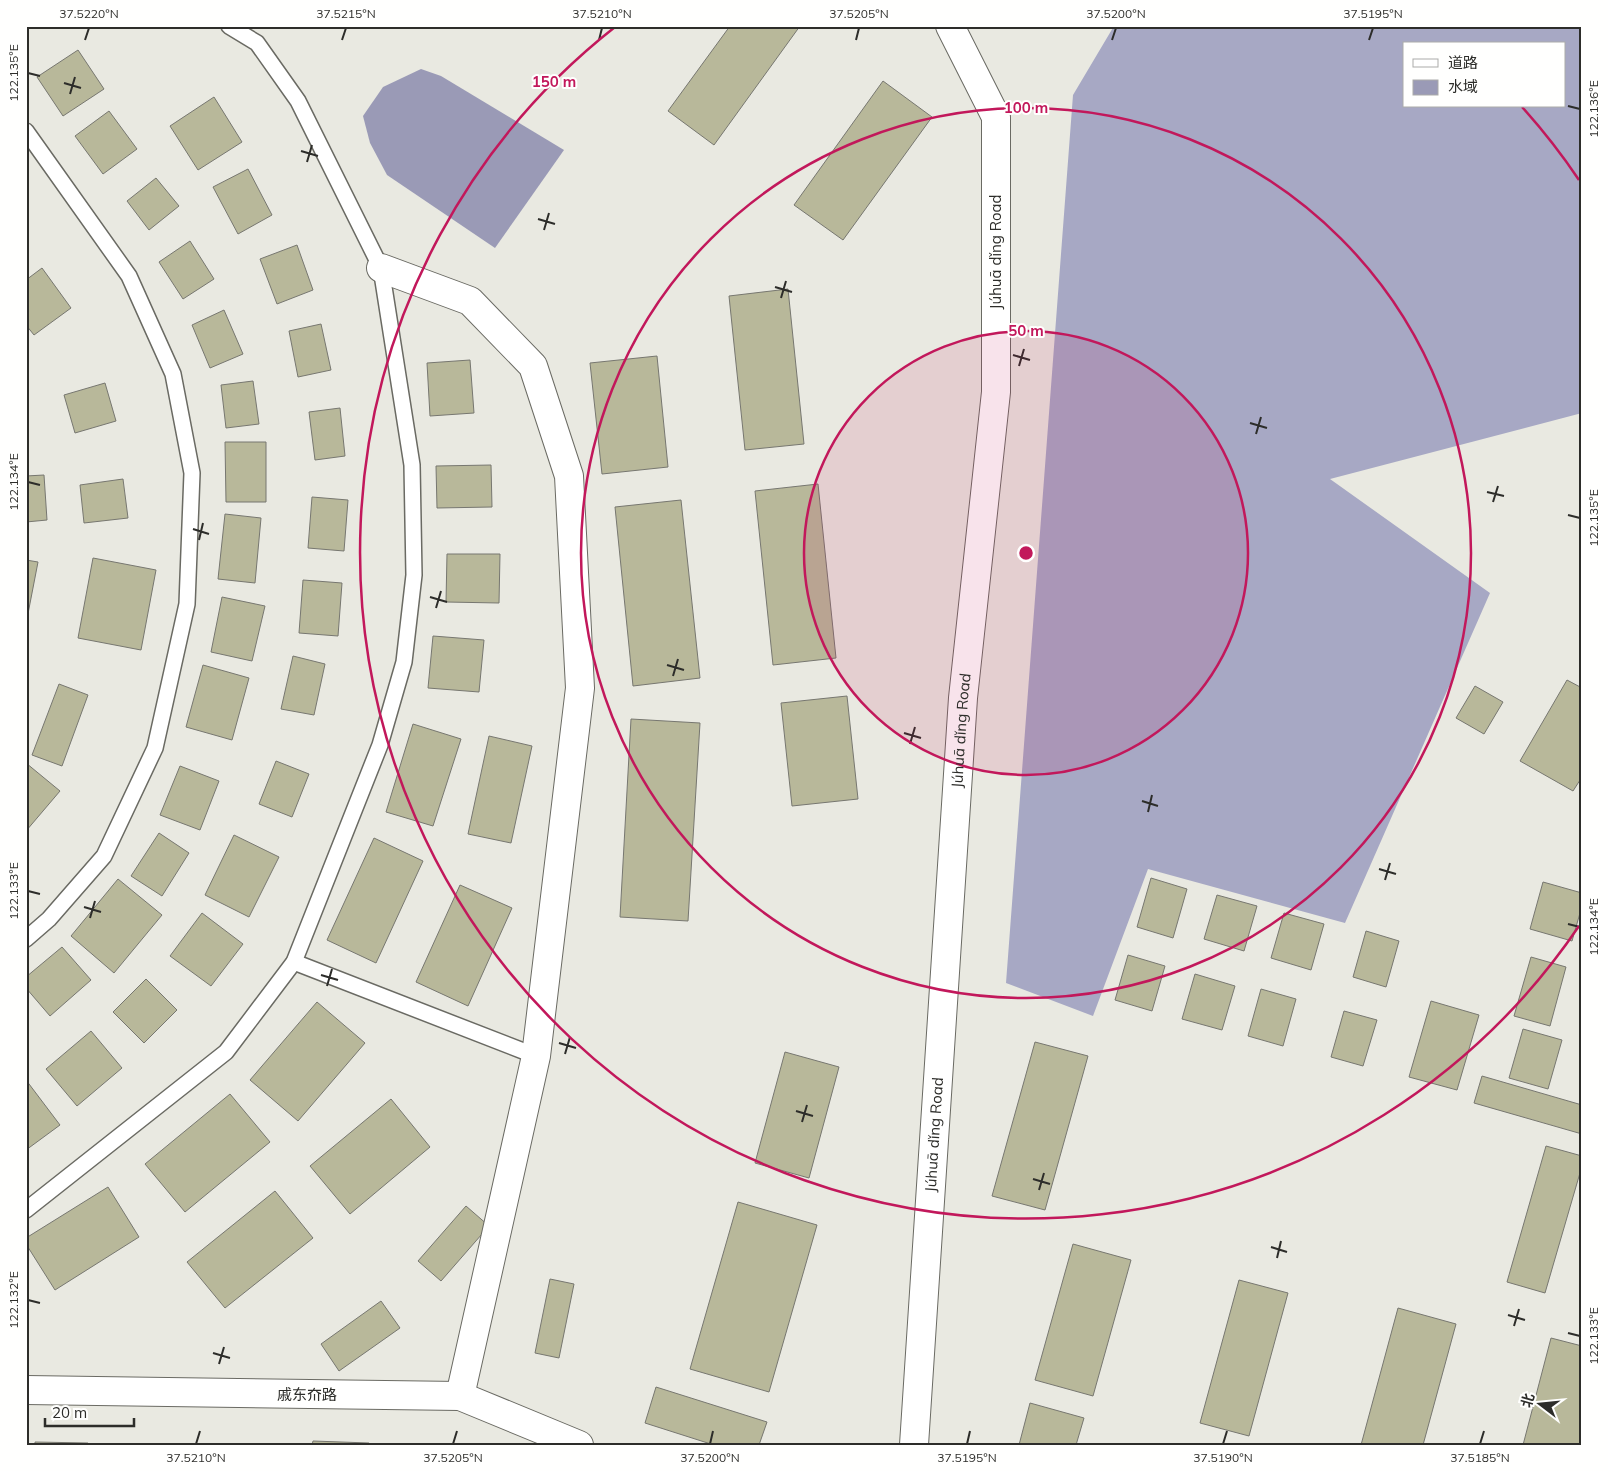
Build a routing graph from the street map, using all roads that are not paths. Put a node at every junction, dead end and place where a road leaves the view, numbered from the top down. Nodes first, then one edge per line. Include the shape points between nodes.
1 (229, 26) edge
2 (950, 26) edge
3 (26, 131) edge
4 (382, 268) junction
5 (26, 939) edge
6 (294, 962) junction
7 (536, 1056) junction
8 (26, 1210) edge
9 (26, 1390) edge
10 (460, 1396) junction
11 (579, 1445) edge
12 (914, 1445) edge

1 - 4 lane via 257,42 298,101
2 - 12 street, Júhuā dǐng Road via 996,117 996,392 963,698
3 - 5 lane via 129,276 173,374 192,473 187,604 155,748 104,856 49,919
4 - 6 lane via 412,465 414,575 404,662 380,746
4 - 7 street via 470,301 533,366 569,476 580,688
6 - 7 lane
6 - 8 lane via 226,1052
7 - 10 street
9 - 10 street, 戚东夼路
10 - 11 street, 戚东夼路

